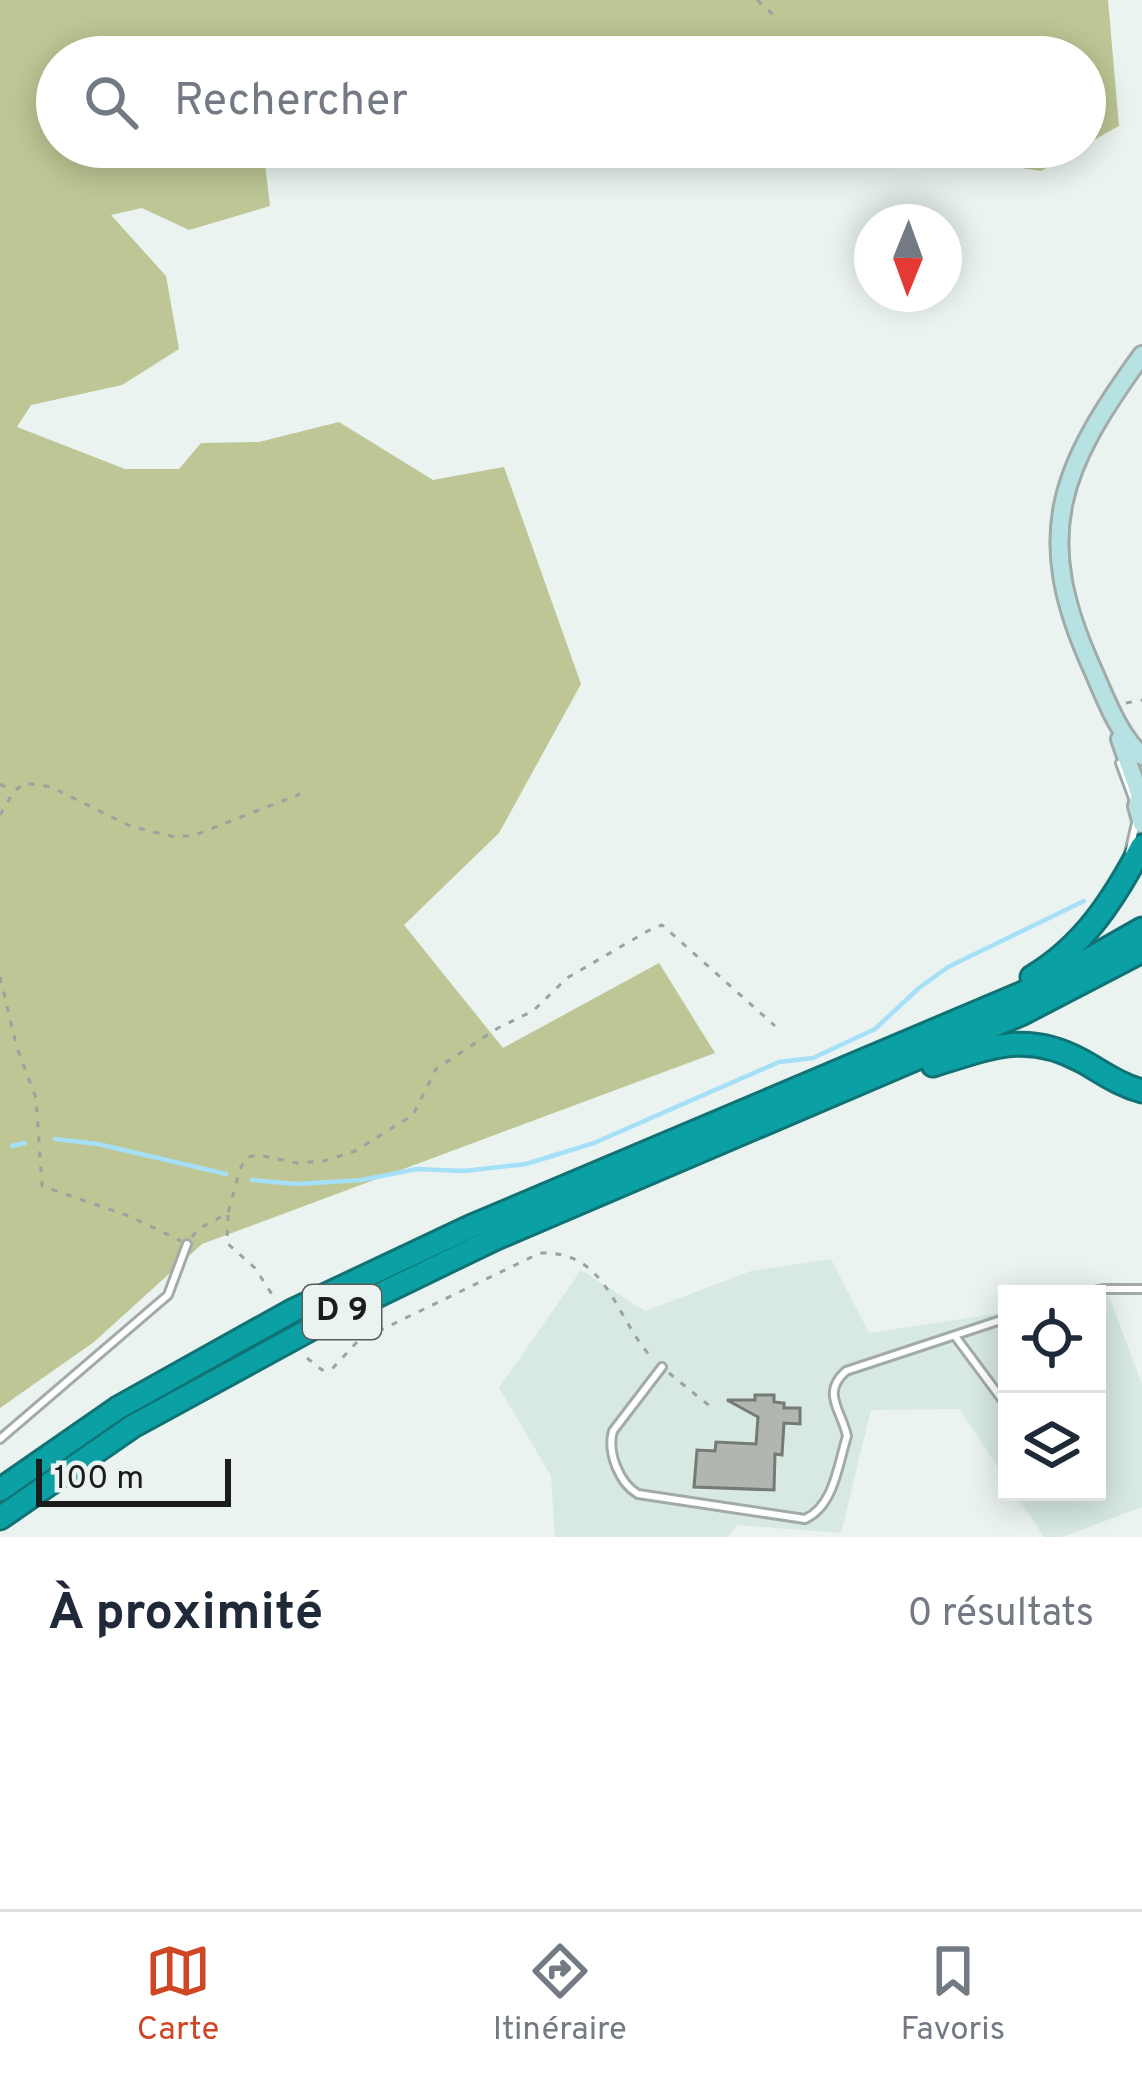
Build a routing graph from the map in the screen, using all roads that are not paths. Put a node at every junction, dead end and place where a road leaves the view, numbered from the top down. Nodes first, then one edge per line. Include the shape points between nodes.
1 (1142, 355) edge
2 (1111, 710) junction
3 (1142, 756) edge
4 (1140, 806) edge
5 (1142, 846) edge
6 (1123, 882) junction
7 (1142, 928) edge
8 (1142, 951) edge
9 (793, 1090) junction
10 (1142, 1091) edge
11 (708, 1150) junction
12 (188, 1244) road end
13 (1106, 1289) edge
14 (1142, 1289) edge
15 (998, 1321) edge
16 (955, 1335) junction
17 (280, 1343) junction
18 (662, 1367) road end
19 (998, 1394) edge
20 (0, 1439) edge
21 (0, 1490) edge
22 (0, 1518) edge
23 (0, 1535) edge

1 - 2 street via 1079,449 1060,532 1067,605
2 - 3 street
2 - 4 street
4 - 6 lane
5 - 6 highway
6 - 9 highway via 1054,964
7 - 9 highway, D 9 via 1048,982
8 - 11 highway, D 9 via 1024,1013
9 - 21 highway, D 9 via 292,1311 118,1408
10 - 11 highway via 1059,1050 1011,1043
11 - 17 highway, D 9 via 494,1239
12 - 20 lane via 168,1295
13 - 14 lane
15 - 16 lane
16 - 18 lane via 836,1380 831,1399 847,1436 826,1503 805,1519 629,1490 610,1442
16 - 19 lane
17 - 22 highway, D 9 via 133,1426
17 - 23 highway

